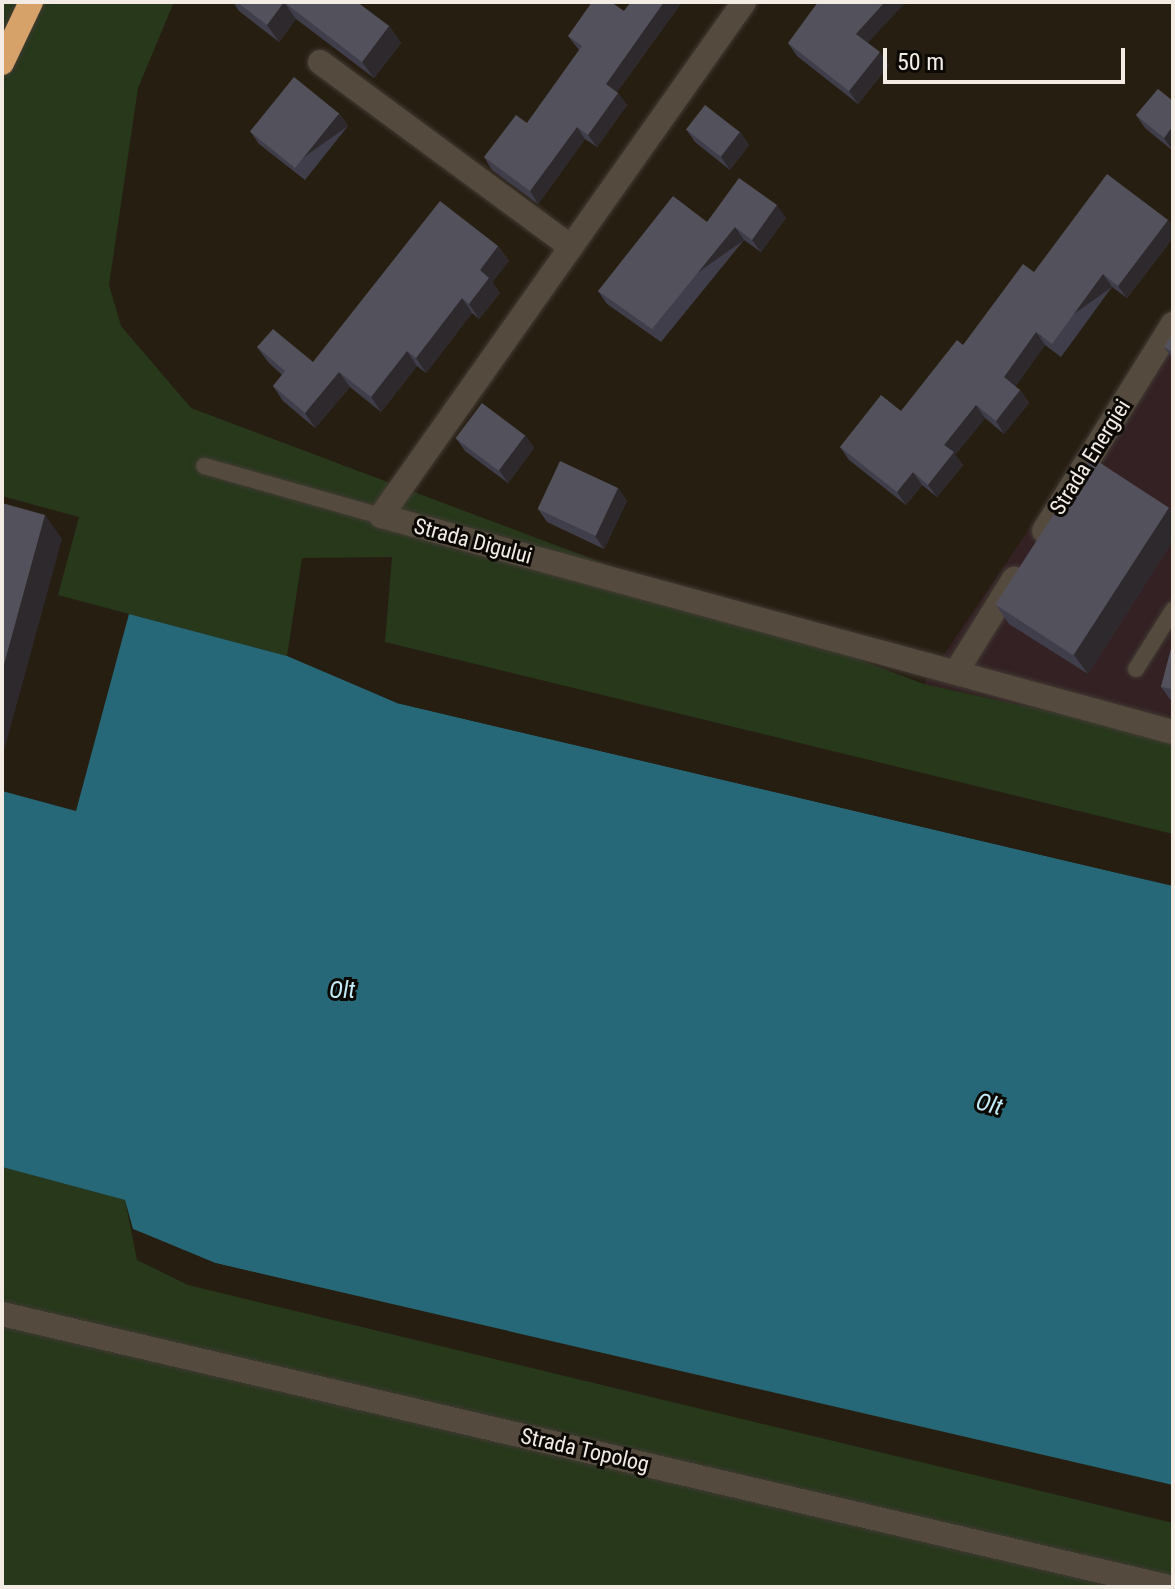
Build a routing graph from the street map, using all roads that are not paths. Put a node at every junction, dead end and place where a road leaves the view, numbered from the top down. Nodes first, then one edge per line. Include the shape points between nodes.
1 (31, 2) edge
2 (744, 2) edge
3 (320, 62) dead end
4 (2, 63) edge
5 (571, 247) junction
6 (1173, 324) edge
7 (204, 466) dead end
8 (381, 516) junction
9 (1173, 610) edge
10 (1136, 669) dead end
11 (956, 672) junction
12 (1173, 732) edge
13 (2, 1314) edge
14 (1169, 1587) edge

1 - 4 highway
2 - 5 street, Strada Digului
3 - 5 street
5 - 8 street, Strada Digului
6 - 11 street, Strada Energiei
7 - 8 lane
8 - 11 street, Strada Digului
9 - 10 lane
11 - 12 street, Strada Digului
13 - 14 street, Strada Topolog

